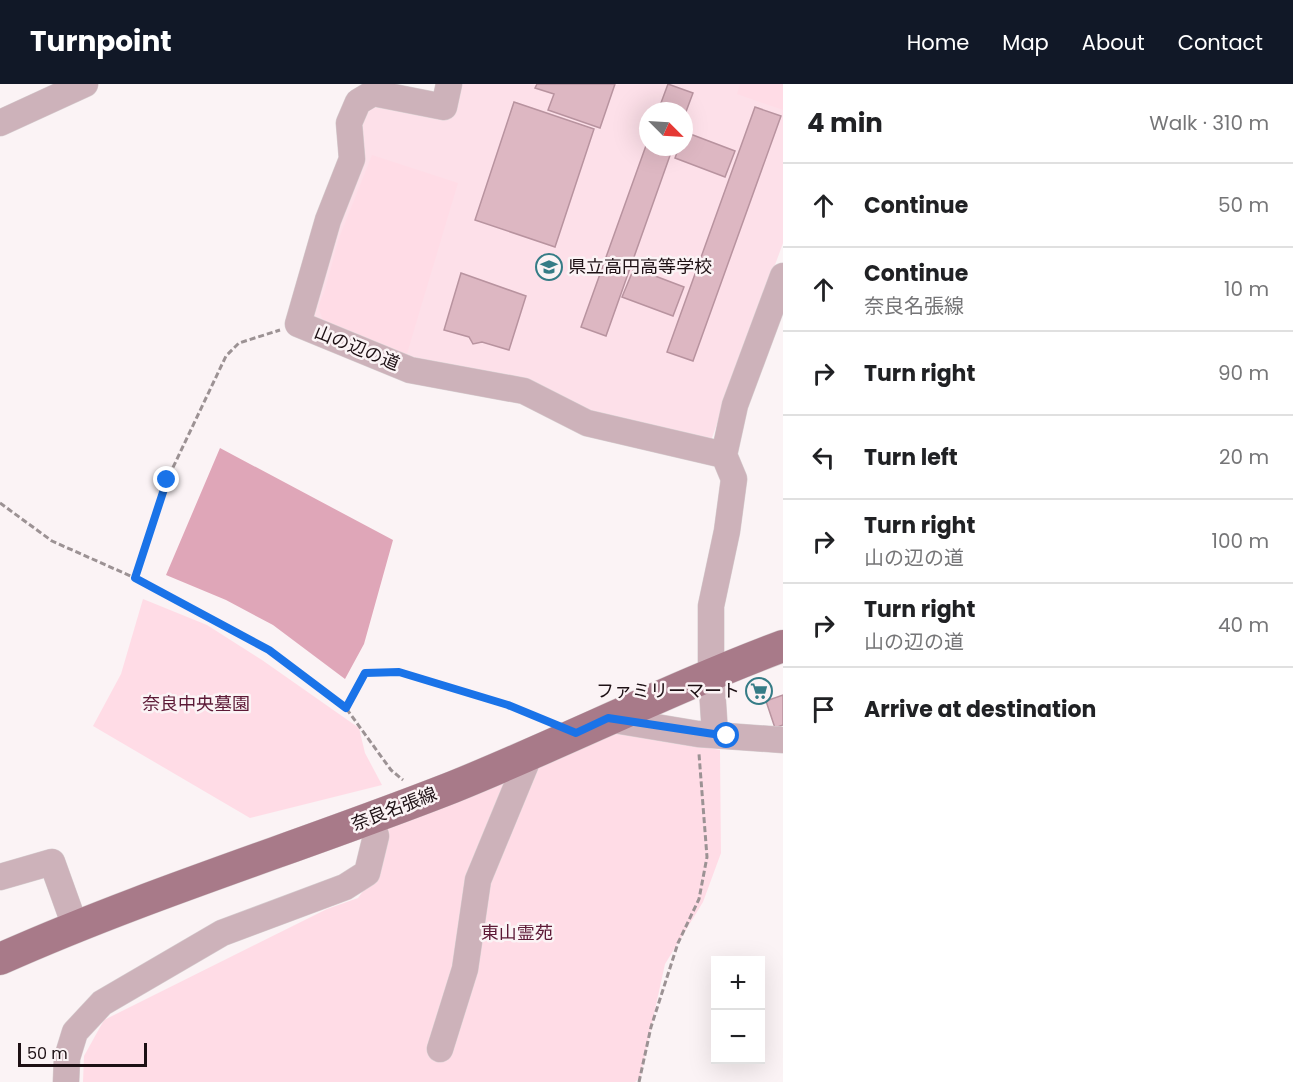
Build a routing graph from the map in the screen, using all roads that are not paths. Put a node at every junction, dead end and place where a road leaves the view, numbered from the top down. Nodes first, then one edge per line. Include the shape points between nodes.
1 (85, 84) edge
2 (449, 84) edge
3 (0, 123) edge
4 (783, 276) edge
5 (724, 455) junction
6 (783, 646) edge
7 (711, 673) junction
8 (608, 718) junction
9 (707, 734) junction
10 (783, 740) edge
11 (530, 754) junction
12 (371, 819) junction
13 (0, 877) edge
14 (75, 926) junction
15 (0, 959) edge
16 (440, 1049) dead end
17 (66, 1082) edge

1 - 3 street
2 - 5 street, 山の辺の道 via 444,107 373,93 358,102 349,123 352,159 328,220 298,324 410,370 524,391 587,423
4 - 5 street via 735,405
5 - 7 street via 734,479 711,606
6 - 7 main road, 奈良名張線
7 - 8 main road, 奈良名張線
7 - 9 street
8 - 9 street
8 - 11 main road, 奈良名張線
9 - 10 street
11 - 12 main road, 奈良名張線
11 - 16 street via 478,880 465,969
12 - 14 main road, 奈良名張線
12 - 17 street via 375,836 367,873 345,887 222,933 102,1003 75,1032 66,1058
13 - 14 street via 51,862
14 - 15 main road, 奈良名張線

